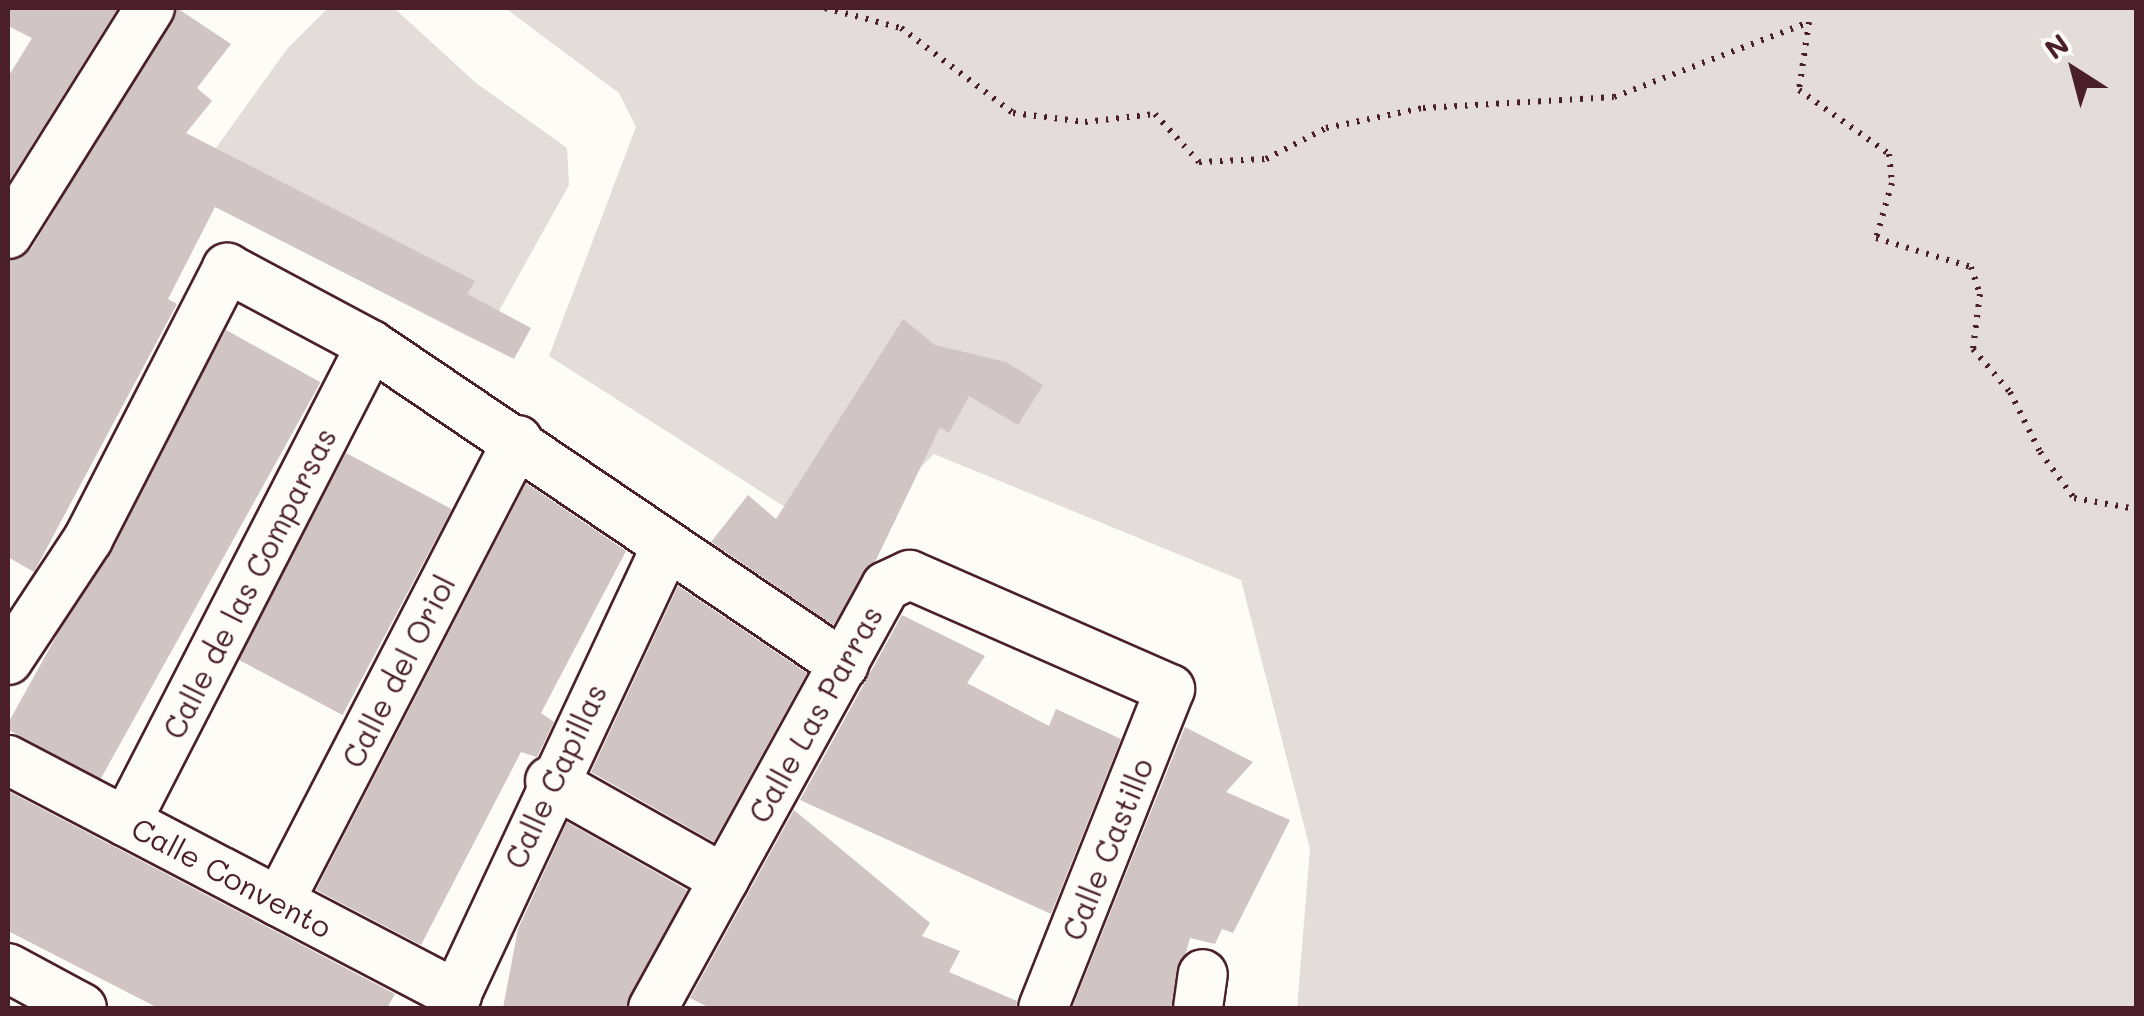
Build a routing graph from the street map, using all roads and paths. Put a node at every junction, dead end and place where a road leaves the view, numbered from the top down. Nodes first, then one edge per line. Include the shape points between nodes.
1 (150, 8) edge
2 (825, 8) edge
3 (8, 234) edge
4 (371, 346) junction
5 (518, 440) junction
6 (2136, 509) edge
7 (666, 547) junction
8 (8, 660) edge
9 (844, 664) junction
10 (1170, 689) joint
11 (8, 760) edge
12 (550, 781) junction
13 (126, 822) junction
14 (724, 878) junction
15 (279, 902) junction
16 (8, 968) edge
17 (454, 1002) edge
18 (662, 1005) edge
19 (82, 1008) edge
20 (1043, 1008) edge

1 - 3 street
2 - 6 path via 900,28 1013,113 1085,122 1155,114 1199,162 1266,159 1326,128 1423,108 1614,97 1810,22 1799,90 1889,154 1892,183 1876,238 1971,267 1980,294 1973,349 2010,392 2040,452 2074,498
4 - 5 street
4 - 8 street via 228,268 88,539
4 - 13 street, Calle de las Comparsas
5 - 7 street
5 - 15 street, Calle del Oriol
7 - 9 street
7 - 12 street, Calle Capillas
9 - 10 street, Calle Las Parras via 886,586 910,576
9 - 14 street, Calle Las Parras
10 - 20 street, Calle Castillo
11 - 13 street, Calle Convento
12 - 14 street
12 - 17 street, Calle Capillas
13 - 15 street, Calle Convento
14 - 18 street, Calle Las Parras
15 - 17 street, Calle Convento
16 - 19 street

